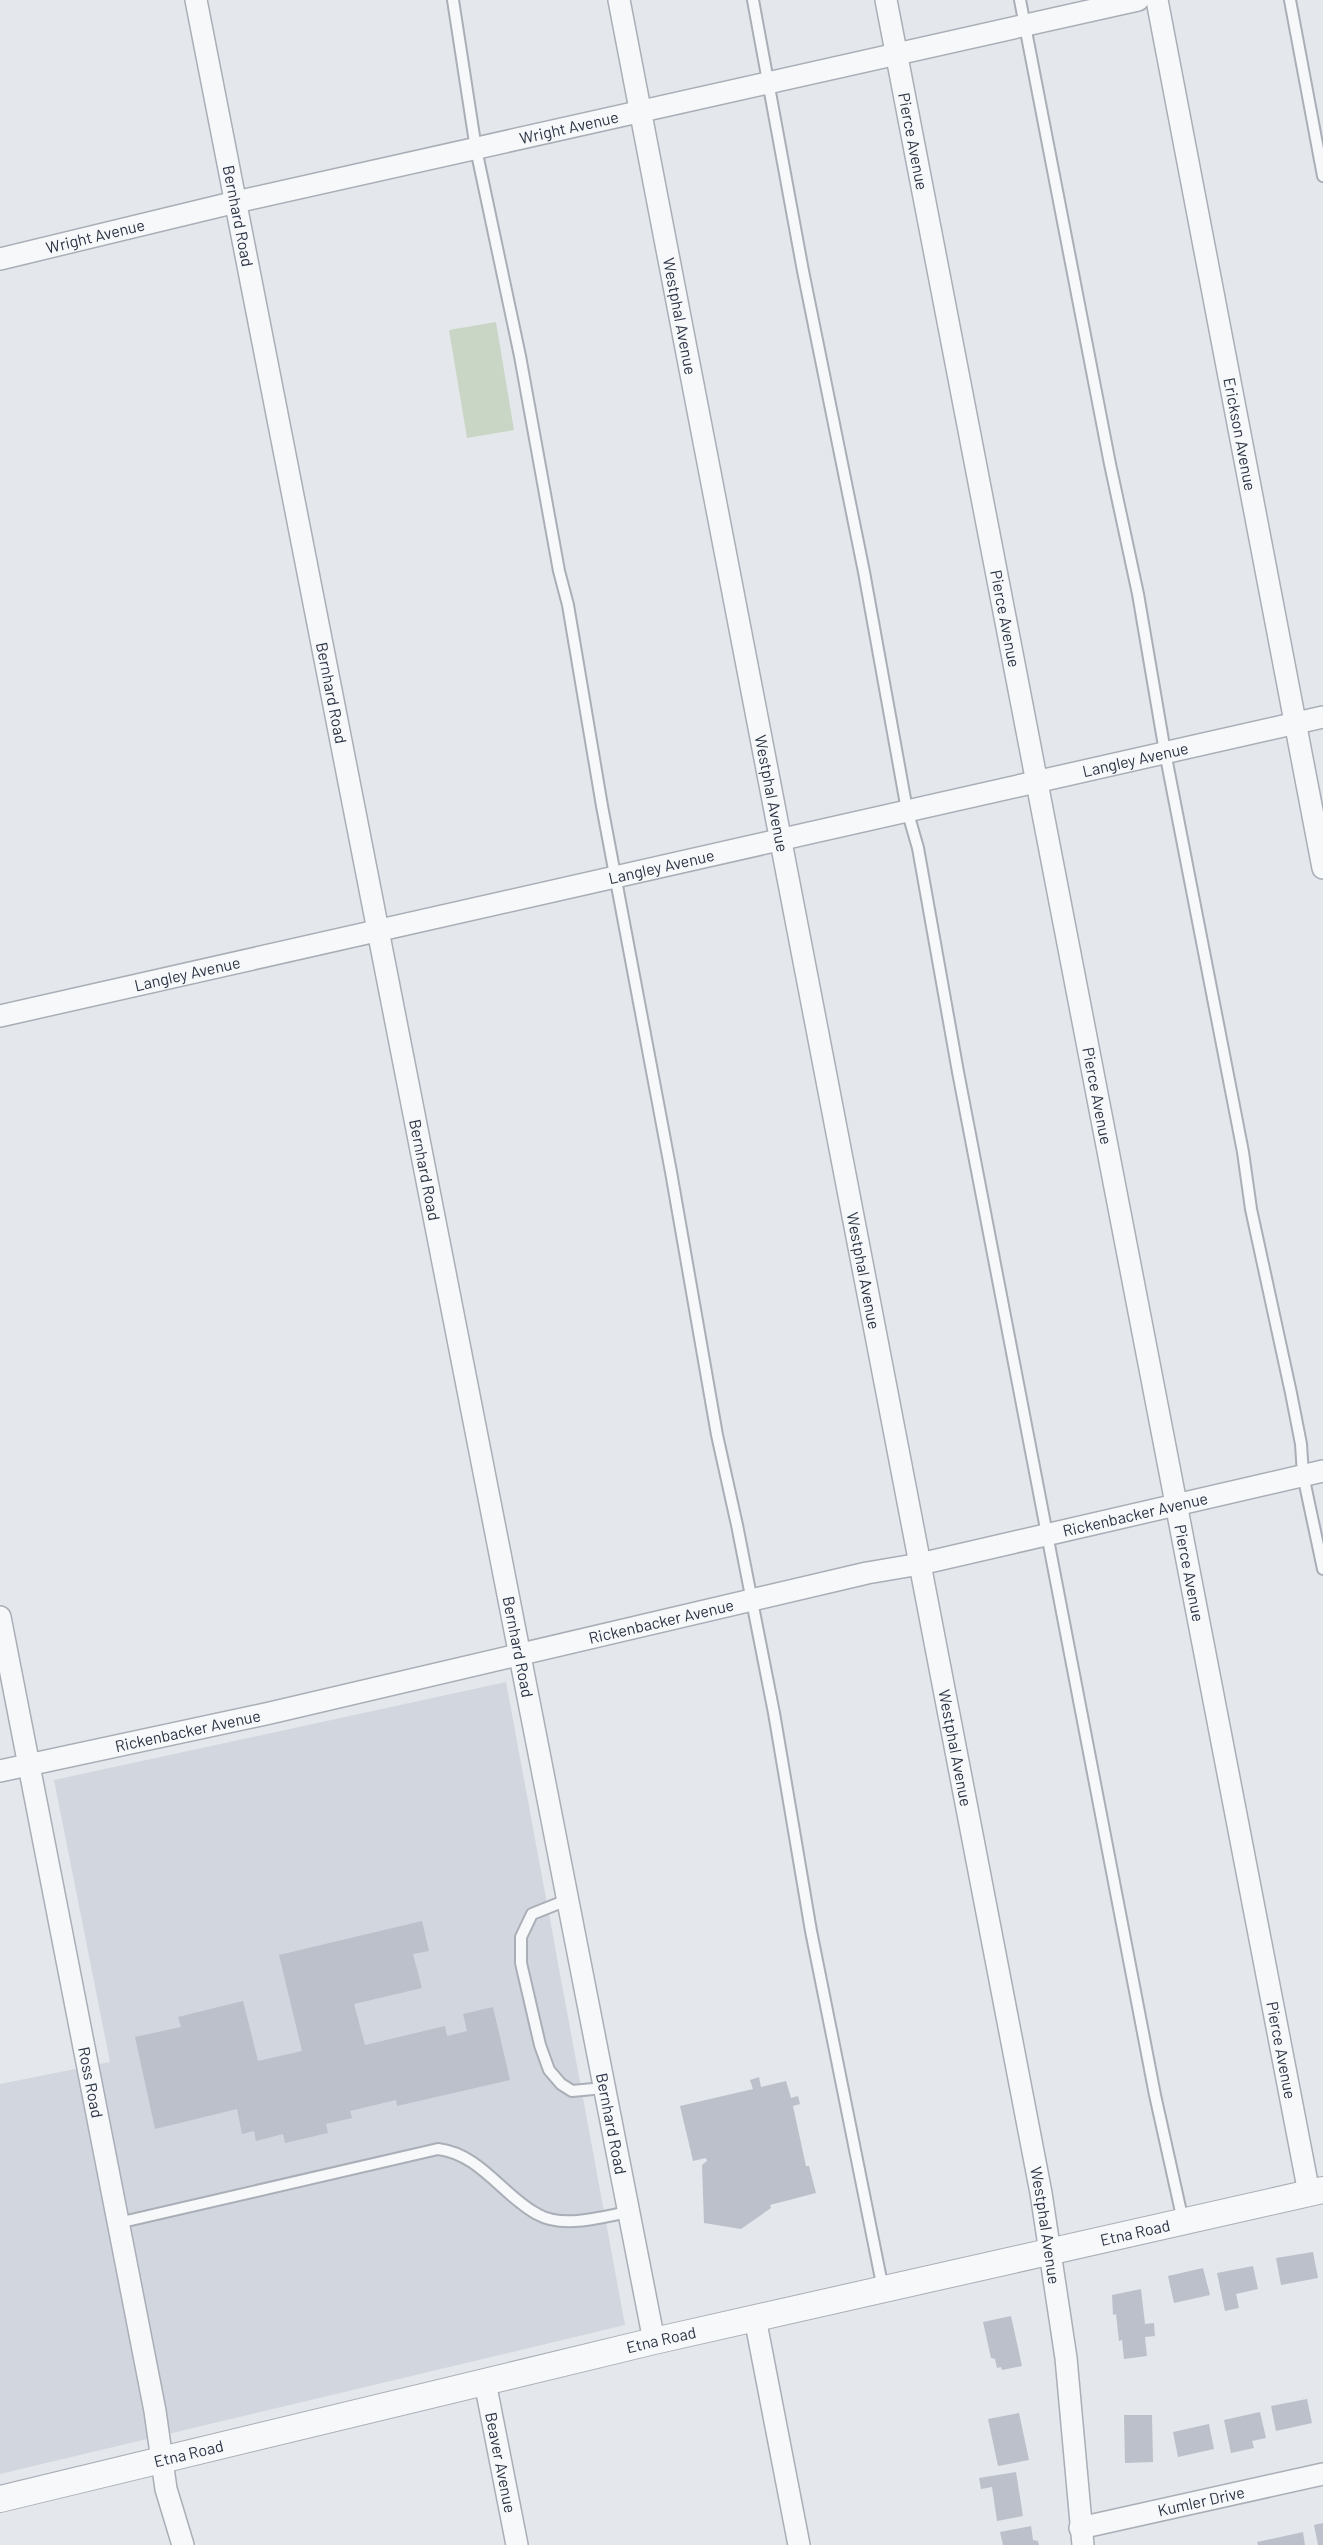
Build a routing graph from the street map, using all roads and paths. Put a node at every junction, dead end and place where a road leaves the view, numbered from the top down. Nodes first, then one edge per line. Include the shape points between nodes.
1 (196, 0) edge
2 (453, 0) edge
3 (620, 0) edge
4 (753, 0) edge
5 (886, 0) edge
6 (1020, 0) edge
7 (1138, 0) edge
8 (1157, 0) edge
9 (1290, 0) edge
10 (1024, 26) junction
11 (896, 55) junction
12 (769, 83) junction
13 (641, 111) junction
14 (1319, 137) edge
15 (476, 148) junction
16 (1323, 176) edge
17 (236, 202) junction
18 (0, 259) edge
19 (1323, 717) edge
20 (1295, 723) junction
21 (1166, 752) junction
22 (1036, 781) junction
23 (907, 810) junction
24 (779, 839) junction
25 (1323, 868) edge
26 (615, 876) junction
27 (378, 930) junction
28 (0, 1016) edge
29 (1313, 1473) edge
30 (1177, 1504) junction
31 (1048, 1534) junction
32 (920, 1564) junction
33 (1323, 1569) edge
34 (751, 1599) junction
35 (0, 1617) edge
36 (518, 1654) junction
37 (28, 1766) junction
38 (0, 1771) edge
39 (567, 1900) junction
40 (604, 2088) junction
41 (1316, 2191) edge
42 (628, 2212) junction
43 (1183, 2222) junction
44 (118, 2223) junction
45 (1050, 2251) junction
46 (883, 2289) junction
47 (755, 2318) junction
48 (654, 2341) junction
49 (485, 2382) junction
50 (164, 2460) junction
51 (1323, 2474) edge
52 (0, 2499) edge
53 (1082, 2536) edge
54 (183, 2545) edge
55 (517, 2545) edge
56 (799, 2545) edge

1 - 17 street, Bernhard Road
2 - 15 lane
3 - 13 street, Westphal Avenue
4 - 12 lane
5 - 11 street, Pierce Avenue
6 - 10 lane
7 - 10 street, Wright Avenue
8 - 20 street, Erickson Avenue
9 - 14 lane
10 - 11 street, Wright Avenue
10 - 21 lane
11 - 12 street, Wright Avenue
11 - 22 street, Pierce Avenue
12 - 13 street, Wright Avenue
12 - 23 lane
13 - 15 street, Wright Avenue
13 - 24 street, Westphal Avenue
14 - 16 lane
15 - 17 street, Wright Avenue
15 - 26 lane via 568,605
17 - 18 street, Wright Avenue
17 - 27 street, Bernhard Road
19 - 20 street, Langley Avenue
20 - 21 street, Langley Avenue
20 - 25 street, Erickson Avenue
21 - 22 street, Langley Avenue
21 - 29 lane via 1251,1209 1301,1444
22 - 23 street, Langley Avenue
22 - 30 street, Pierce Avenue
23 - 24 street, Langley Avenue
23 - 31 lane via 918,848
24 - 26 street, Langley Avenue
24 - 32 street, Westphal Avenue
26 - 27 street, Langley Avenue
26 - 34 lane via 717,1435
27 - 28 street, Langley Avenue
27 - 36 street, Bernhard Road
29 - 30 street, Rickenbacker Avenue
29 - 33 lane
30 - 31 street, Rickenbacker Avenue
30 - 41 street, Pierce Avenue
31 - 32 street, Rickenbacker Avenue
31 - 43 lane via 1155,2095
32 - 34 street, Rickenbacker Avenue
32 - 45 street, Westphal Avenue
34 - 36 street, Rickenbacker Avenue
34 - 46 lane via 811,1931
35 - 37 street, Ross Road
36 - 37 street, Rickenbacker Avenue
36 - 39 street, Bernhard Road
37 - 38 street, Rickenbacker Avenue
37 - 44 street, Ross Road
39 - 40 street, Bernhard Road
39 - 40 lane via 532,1914 521,1937 526,1991 549,2070 572,2091
40 - 42 street, Bernhard Road
41 - 43 street, Etna Road
42 - 44 lane via 567,2222 538,2215 469,2159 454,2151 438,2149
42 - 48 street, Bernhard Road
43 - 45 street, Etna Road
44 - 50 street, Ross Road
45 - 46 street, Etna Road
45 - 53 street, Westphal Avenue via 1072,2406
46 - 47 street, Etna Road
47 - 48 street, Etna Road
47 - 56 street
48 - 49 street, Etna Road
49 - 50 street, Etna Road
49 - 55 street, Beaver Avenue
50 - 52 street, Etna Road
50 - 54 street, Ross Road via 166,2488
51 - 53 street, Kumler Drive

